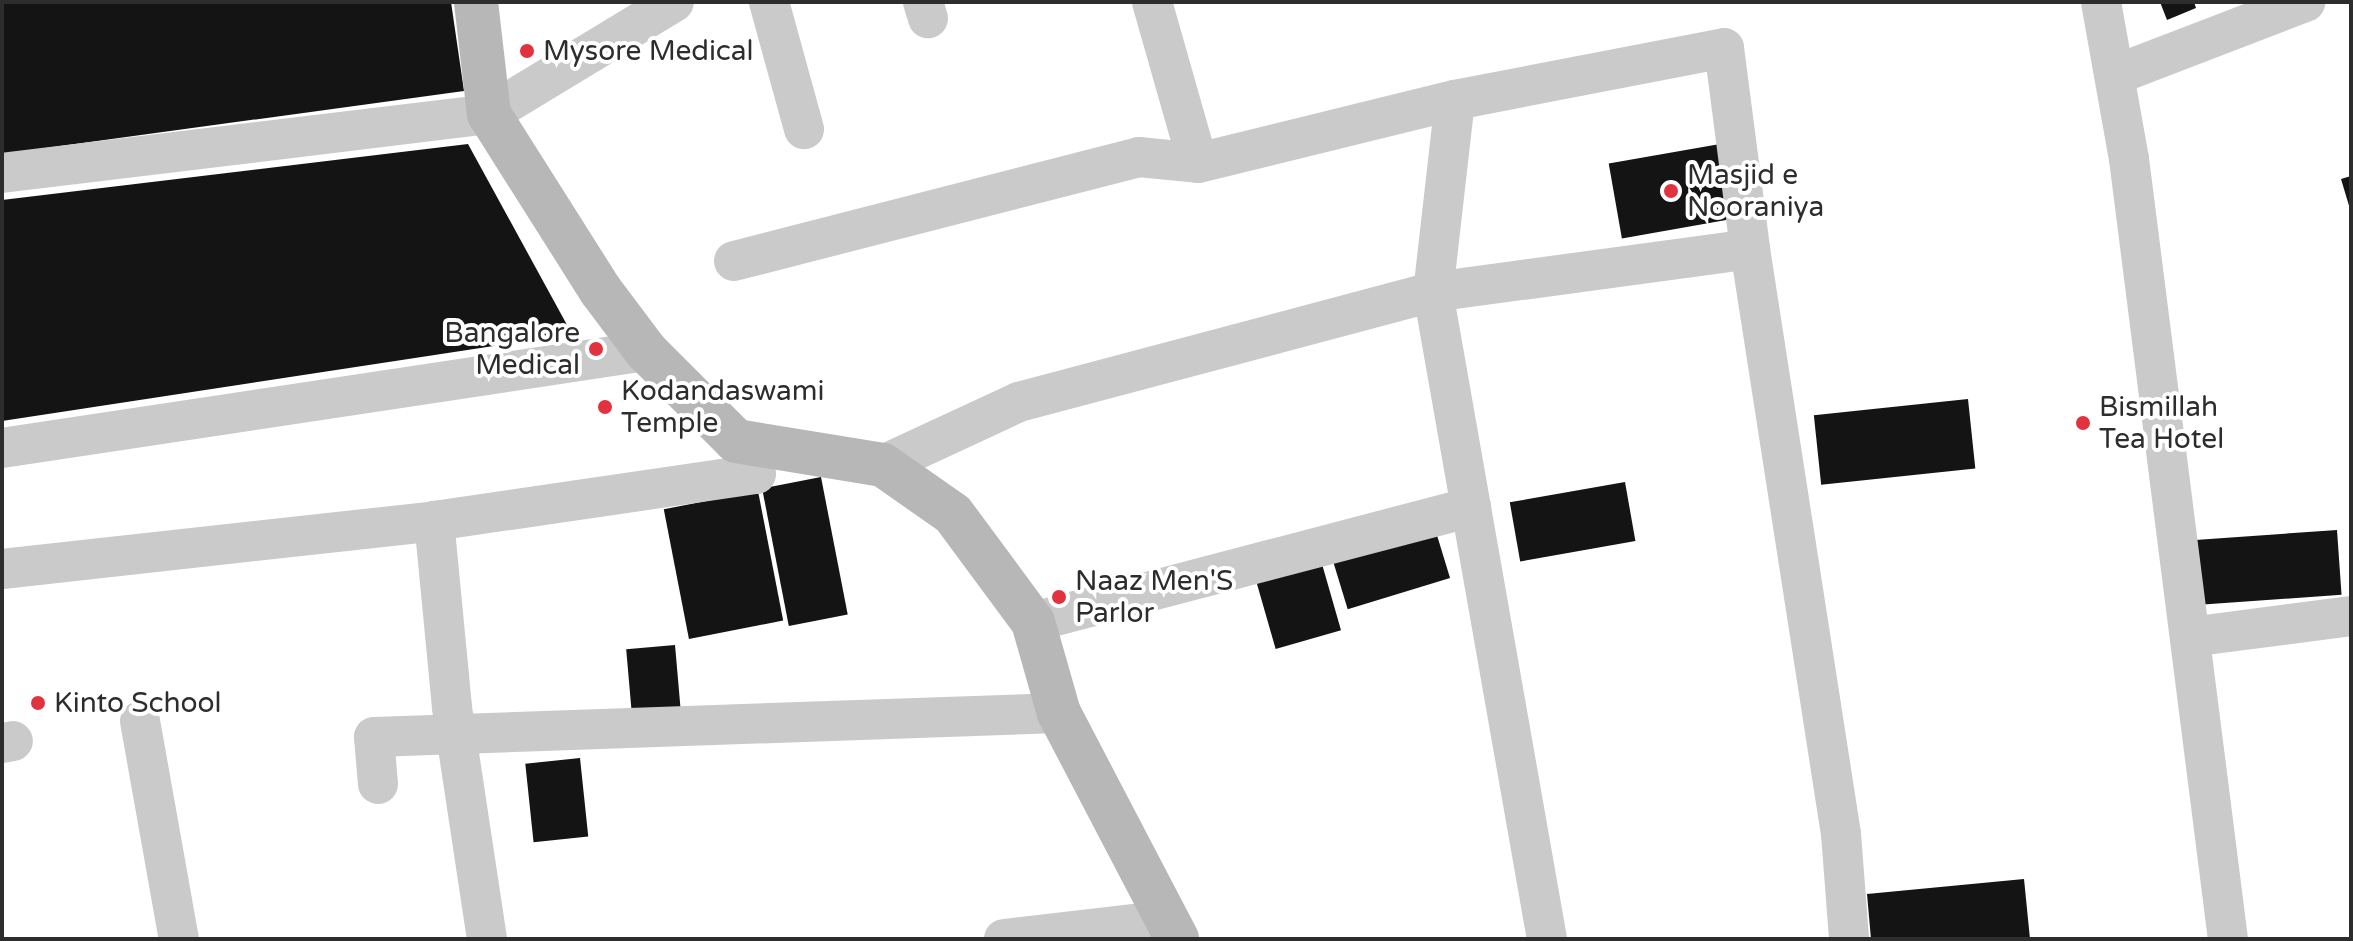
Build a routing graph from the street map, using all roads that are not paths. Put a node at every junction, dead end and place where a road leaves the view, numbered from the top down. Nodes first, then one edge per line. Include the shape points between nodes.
1 (476, 2) edge
2 (674, 2) edge
3 (769, 2) edge
4 (1152, 2) edge
5 (2101, 2) edge
6 (2305, 2) edge
7 (2115, 75) junction
8 (1455, 100) junction
9 (489, 114) junction
10 (804, 129) dead end
11 (1198, 163) junction
12 (2, 173) edge
13 (1750, 249) junction
14 (734, 261) dead end
15 (1433, 292) junction
16 (646, 351) junction
17 (736, 441) junction
18 (2, 448) edge
19 (883, 465) junction
20 (1471, 507) junction
21 (434, 521) junction
22 (2, 569) edge
23 (2351, 616) edge
24 (1033, 622) junction
25 (2190, 637) junction
26 (1059, 713) junction
27 (140, 721) dead end
28 (457, 735) junction
29 (378, 784) dead end
30 (1173, 929) edge
31 (179, 939) edge
32 (487, 939) edge
33 (1004, 939) edge
34 (1547, 939) edge
35 (1849, 939) edge
36 (2228, 939) edge

1 - 9 street
2 - 9 street
3 - 10 street
4 - 11 street
5 - 7 street
6 - 7 street
7 - 25 street
8 - 11 street
8 - 13 street via 1724,48
8 - 15 street
9 - 12 street
9 - 16 street via 601,291
11 - 14 street via 1139,157
13 - 15 street
13 - 35 street via 1841,834
15 - 19 street via 1019,402
15 - 20 street
16 - 17 street
16 - 18 street
17 - 19 street
17 - 21 street via 756,474
19 - 24 street via 953,514
20 - 24 street
20 - 34 street
21 - 22 street
21 - 28 street
23 - 25 street
24 - 26 street
25 - 36 street
26 - 28 street
26 - 30 street
27 - 31 street
28 - 29 street via 374,737
28 - 32 street
30 - 33 street

